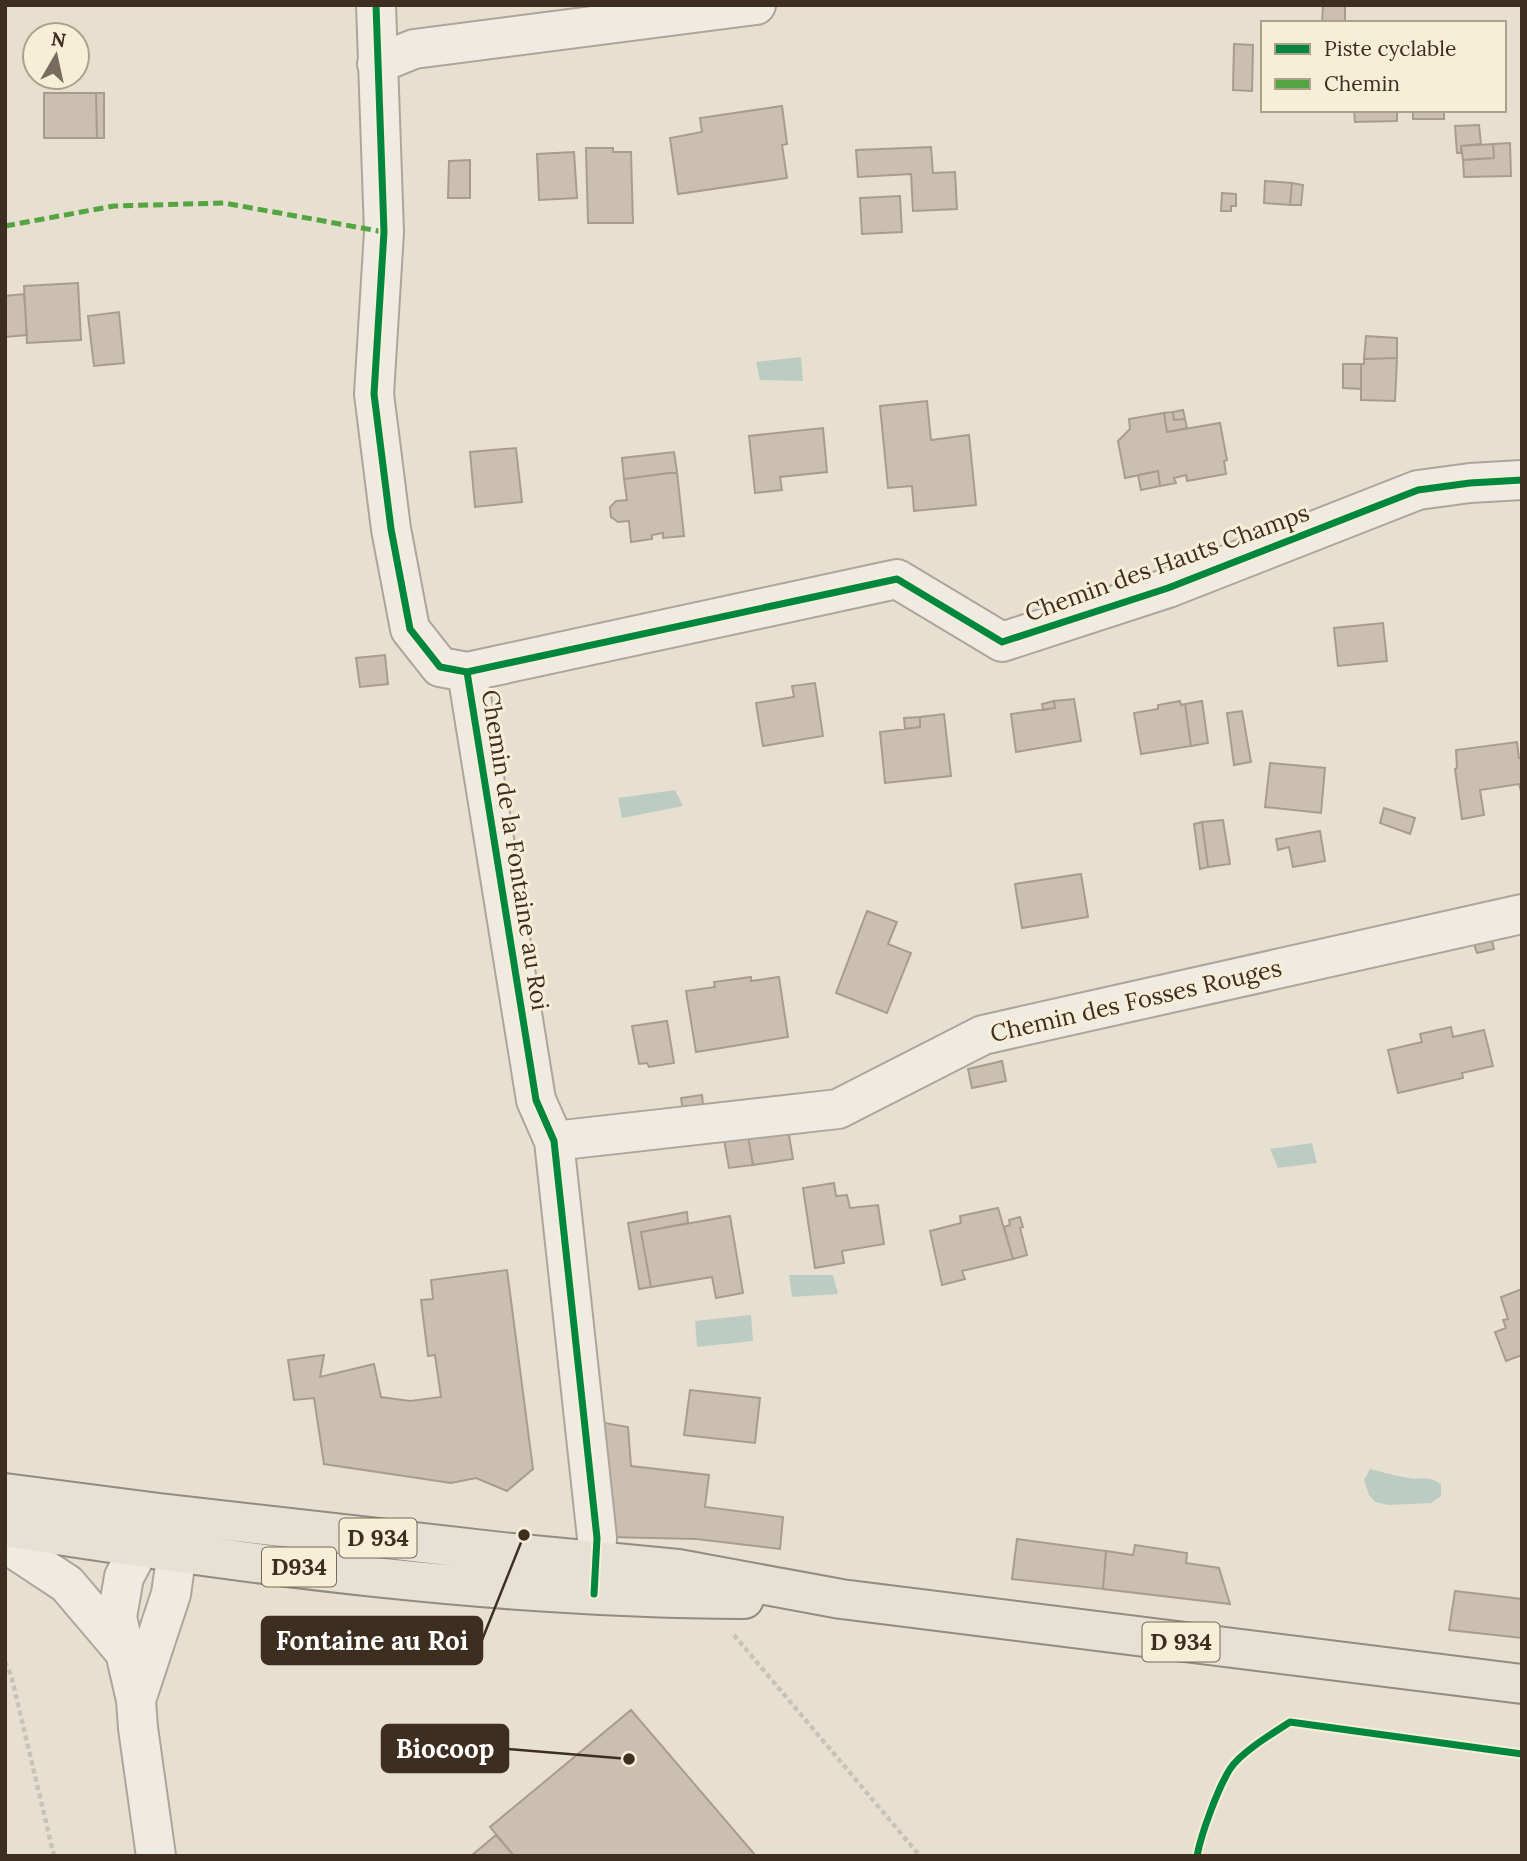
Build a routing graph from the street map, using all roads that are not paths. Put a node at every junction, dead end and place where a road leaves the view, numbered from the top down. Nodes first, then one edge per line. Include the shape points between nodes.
1 (376, 5) edge
2 (756, 5) edge
3 (377, 64) junction
4 (1522, 481) edge
5 (467, 672) junction
6 (1522, 914) edge
7 (554, 1141) junction
8 (5, 1493) edge
9 (159, 1513) junction
10 (5, 1527) edge
11 (5, 1543) edge
12 (138, 1547) junction
13 (177, 1552) junction
14 (595, 1578) junction
15 (123, 1650) junction
16 (1522, 1684) edge
17 (136, 1700) junction
18 (156, 1856) edge

1 - 3 street, Chemin de la Fontaine au Roi
2 - 3 street via 414,49
3 - 5 street, Chemin de la Fontaine au Roi via 384,232 374,394 391,529 410,629 440,667
4 - 5 street, Chemin des Hauts Champs via 1418,490 1168,588 1002,642 897,579
5 - 7 street, Chemin de la Fontaine au Roi via 536,1100
6 - 7 street, Chemin des Fosses Rouges via 983,1035 838,1109
7 - 14 street, Chemin de la Fontaine au Roi via 597,1538
8 - 9 main road, D 934
9 - 12 street
9 - 13 street
9 - 14 main road, D 934
10 - 12 main road, D934
11 - 15 street via 67,1584
12 - 13 main road, D934
12 - 15 street via 124,1577 117,1617
13 - 14 main road, D934 via 487,1589
13 - 17 street via 171,1594
14 - 16 main road, D 934 via 678,1569 841,1599
15 - 17 street
17 - 18 street

